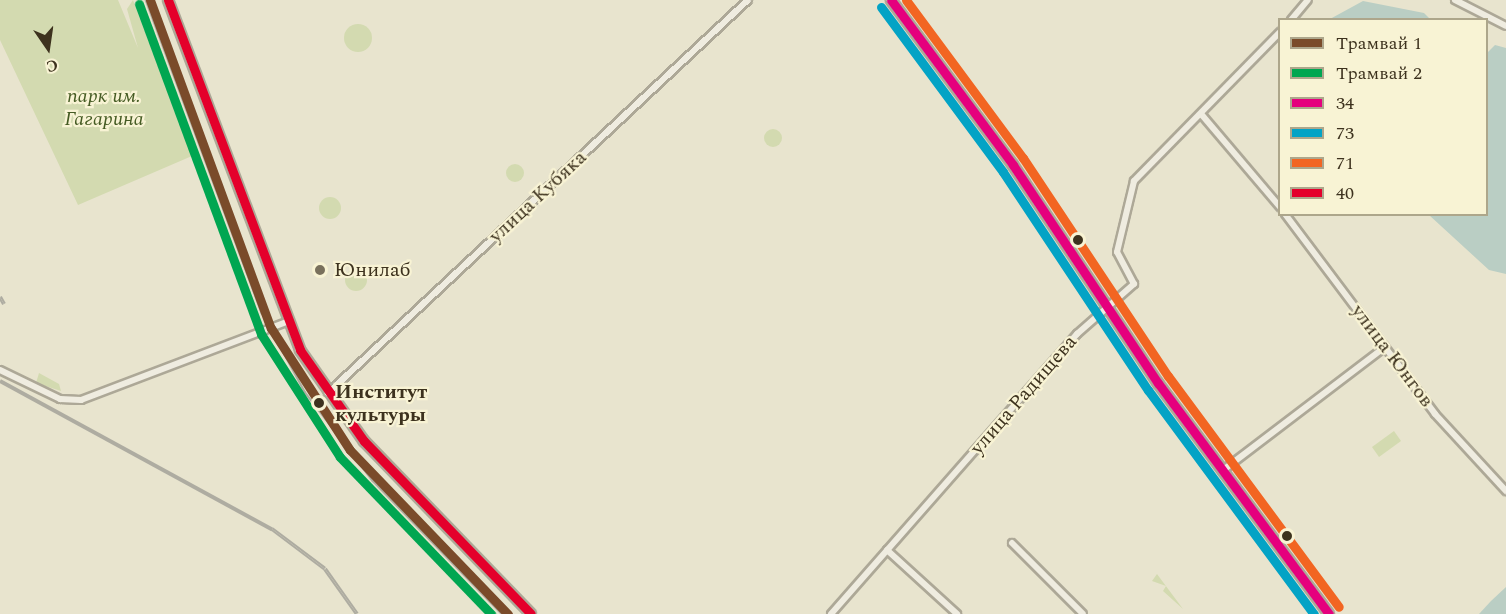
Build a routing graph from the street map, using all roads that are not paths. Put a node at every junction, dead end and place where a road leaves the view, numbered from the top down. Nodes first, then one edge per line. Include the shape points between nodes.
1 (168, 0) edge
2 (748, 0) edge
3 (891, 0) edge
4 (1308, 0) edge
5 (1455, 0) edge
6 (1293, 18) edge
7 (1506, 26) edge
8 (1278, 34) edge
9 (1202, 115) junction
10 (1278, 205) edge
11 (1287, 216) edge
12 (1104, 307) junction
13 (286, 322) junction
14 (1385, 347) junction
15 (0, 370) edge
16 (327, 393) junction
17 (1222, 471) junction
18 (1506, 491) edge
19 (1012, 543) dead end
20 (887, 550) junction
21 (531, 614) edge
22 (831, 614) edge
23 (957, 614) edge
24 (1083, 614) edge
25 (1329, 614) edge

1 - 13 main road
2 - 16 street, улица Кубяка
3 - 12 main road via 1013,165
4 - 6 street
5 - 7 street
8 - 9 street
9 - 10 street
9 - 12 street, улица Радищева via 1134,181 1117,256 1134,284
11 - 14 street, улица Юнгов
12 - 17 main road
12 - 20 street, улица Радищева
13 - 15 street via 71,401
13 - 16 main road
14 - 17 street
14 - 18 street, улица Юнгов via 1435,414
16 - 21 main road via 387,466
17 - 25 main road
19 - 24 street
20 - 22 street, улица Радищева
20 - 23 street

